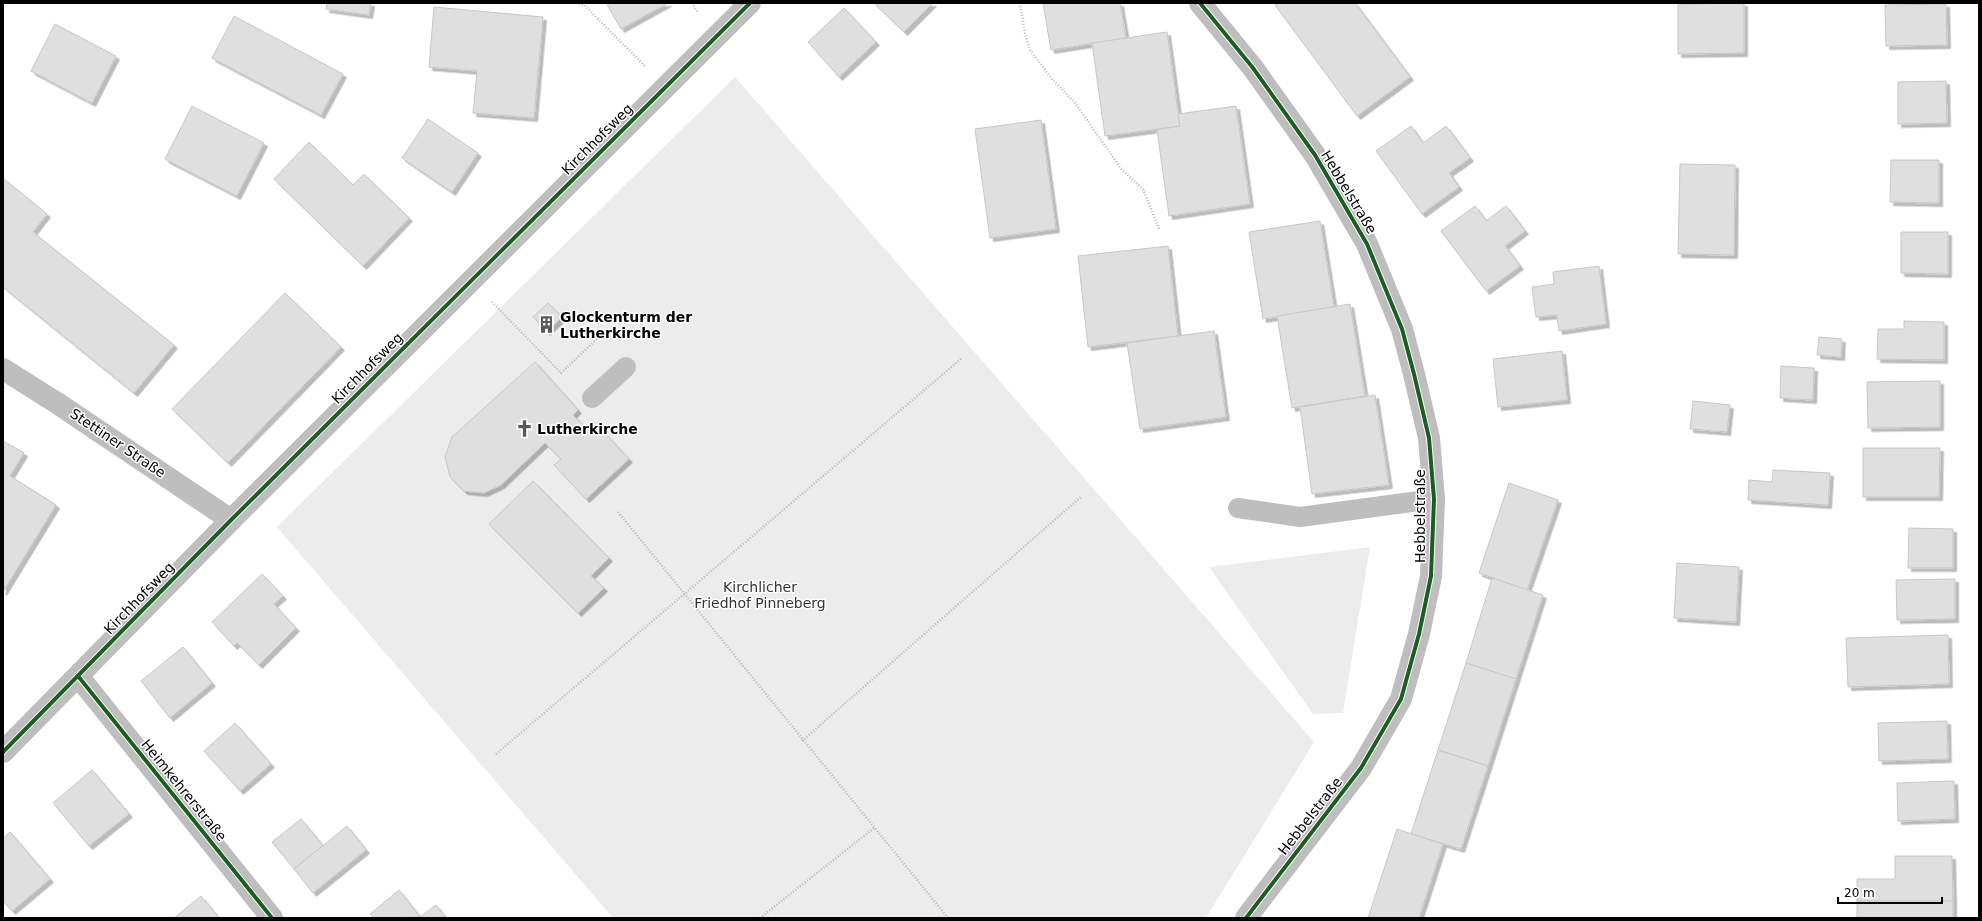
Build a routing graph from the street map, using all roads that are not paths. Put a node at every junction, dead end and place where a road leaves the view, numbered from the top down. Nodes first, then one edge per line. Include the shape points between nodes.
1 (750, 3) edge
2 (1200, 3) edge
3 (626, 367) dead end
4 (3, 369) edge
5 (592, 398) dead end
6 (1434, 499) junction
7 (1238, 508) dead end
8 (231, 520) junction
9 (78, 676) junction
10 (3, 752) edge
11 (272, 918) edge
12 (1246, 918) edge

1 - 8 street, Kirchhofsweg
2 - 6 street, Hebbelstraße via 1253,68 1314,155 1367,244 1402,329 1414,374 1429,438
3 - 5 lane
4 - 8 street, Stettiner Straße
6 - 7 lane via 1300,517
6 - 12 street, Hebbelstraße via 1431,576 1419,634 1401,699 1361,768
8 - 9 street, Kirchhofsweg
9 - 10 street, Kirchhofsweg
9 - 11 street, Heimkehrerstraße

